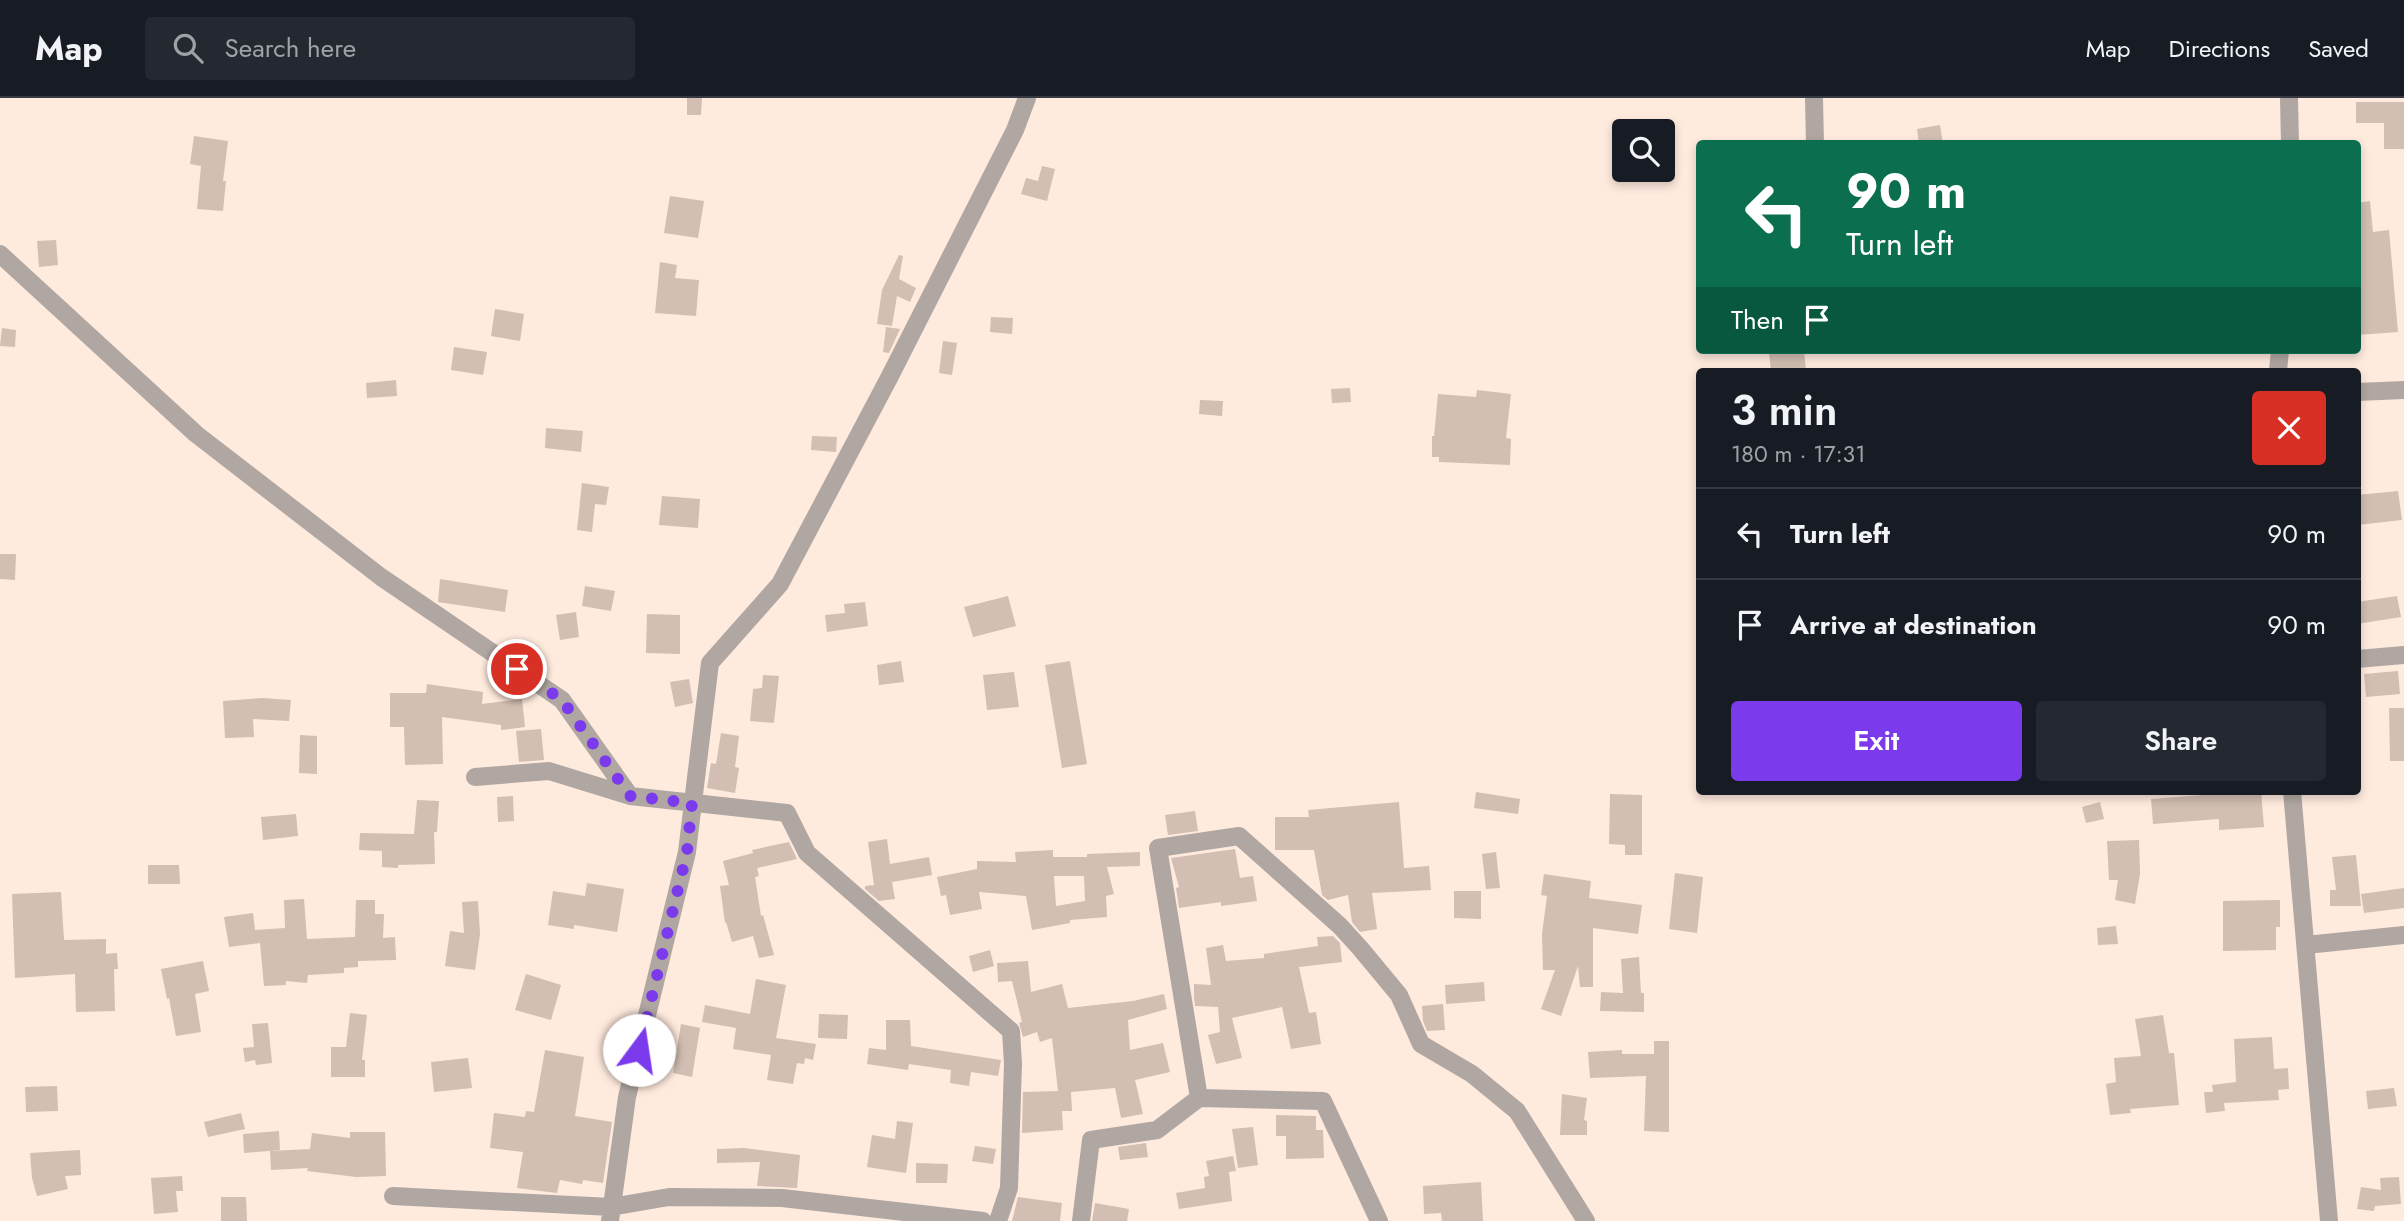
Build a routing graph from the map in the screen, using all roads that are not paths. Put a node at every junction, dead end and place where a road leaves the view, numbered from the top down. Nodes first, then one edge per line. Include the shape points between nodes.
1 (1027, 98) edge
2 (1814, 98) edge
3 (2289, 98) edge
4 (1815, 140) edge
5 (2290, 140) edge
6 (0, 254) edge
7 (2404, 390) edge
8 (2361, 392) edge
9 (2404, 656) edge
10 (2361, 659) edge
11 (475, 777) dead end
12 (2292, 795) edge
13 (630, 796) junction
14 (692, 803) junction
15 (2404, 935) edge
16 (2306, 945) junction
17 (1199, 1098) junction
18 (393, 1196) dead end
19 (610, 1214) edge
20 (1374, 1220) edge
21 (983, 1221) edge
22 (998, 1221) edge
23 (1081, 1221) edge
24 (1586, 1221) edge
25 (2329, 1221) edge

1 - 14 street via 780,584 710,663
2 - 4 street
3 - 5 street
6 - 13 street via 196,434 381,577 562,700
7 - 8 street
9 - 10 street
11 - 13 street via 549,771
12 - 16 street
13 - 14 street
14 - 19 street via 687,852 627,1097
14 - 22 street via 787,813 807,853 1011,1031 1009,1188
15 - 16 street
16 - 25 street
17 - 20 street via 1323,1101
17 - 23 street via 1157,1130 1091,1140
17 - 24 street via 1158,848 1239,836 1360,948 1399,995 1421,1044 1472,1074 1517,1111
18 - 19 street
19 - 21 street via 669,1197 782,1198

